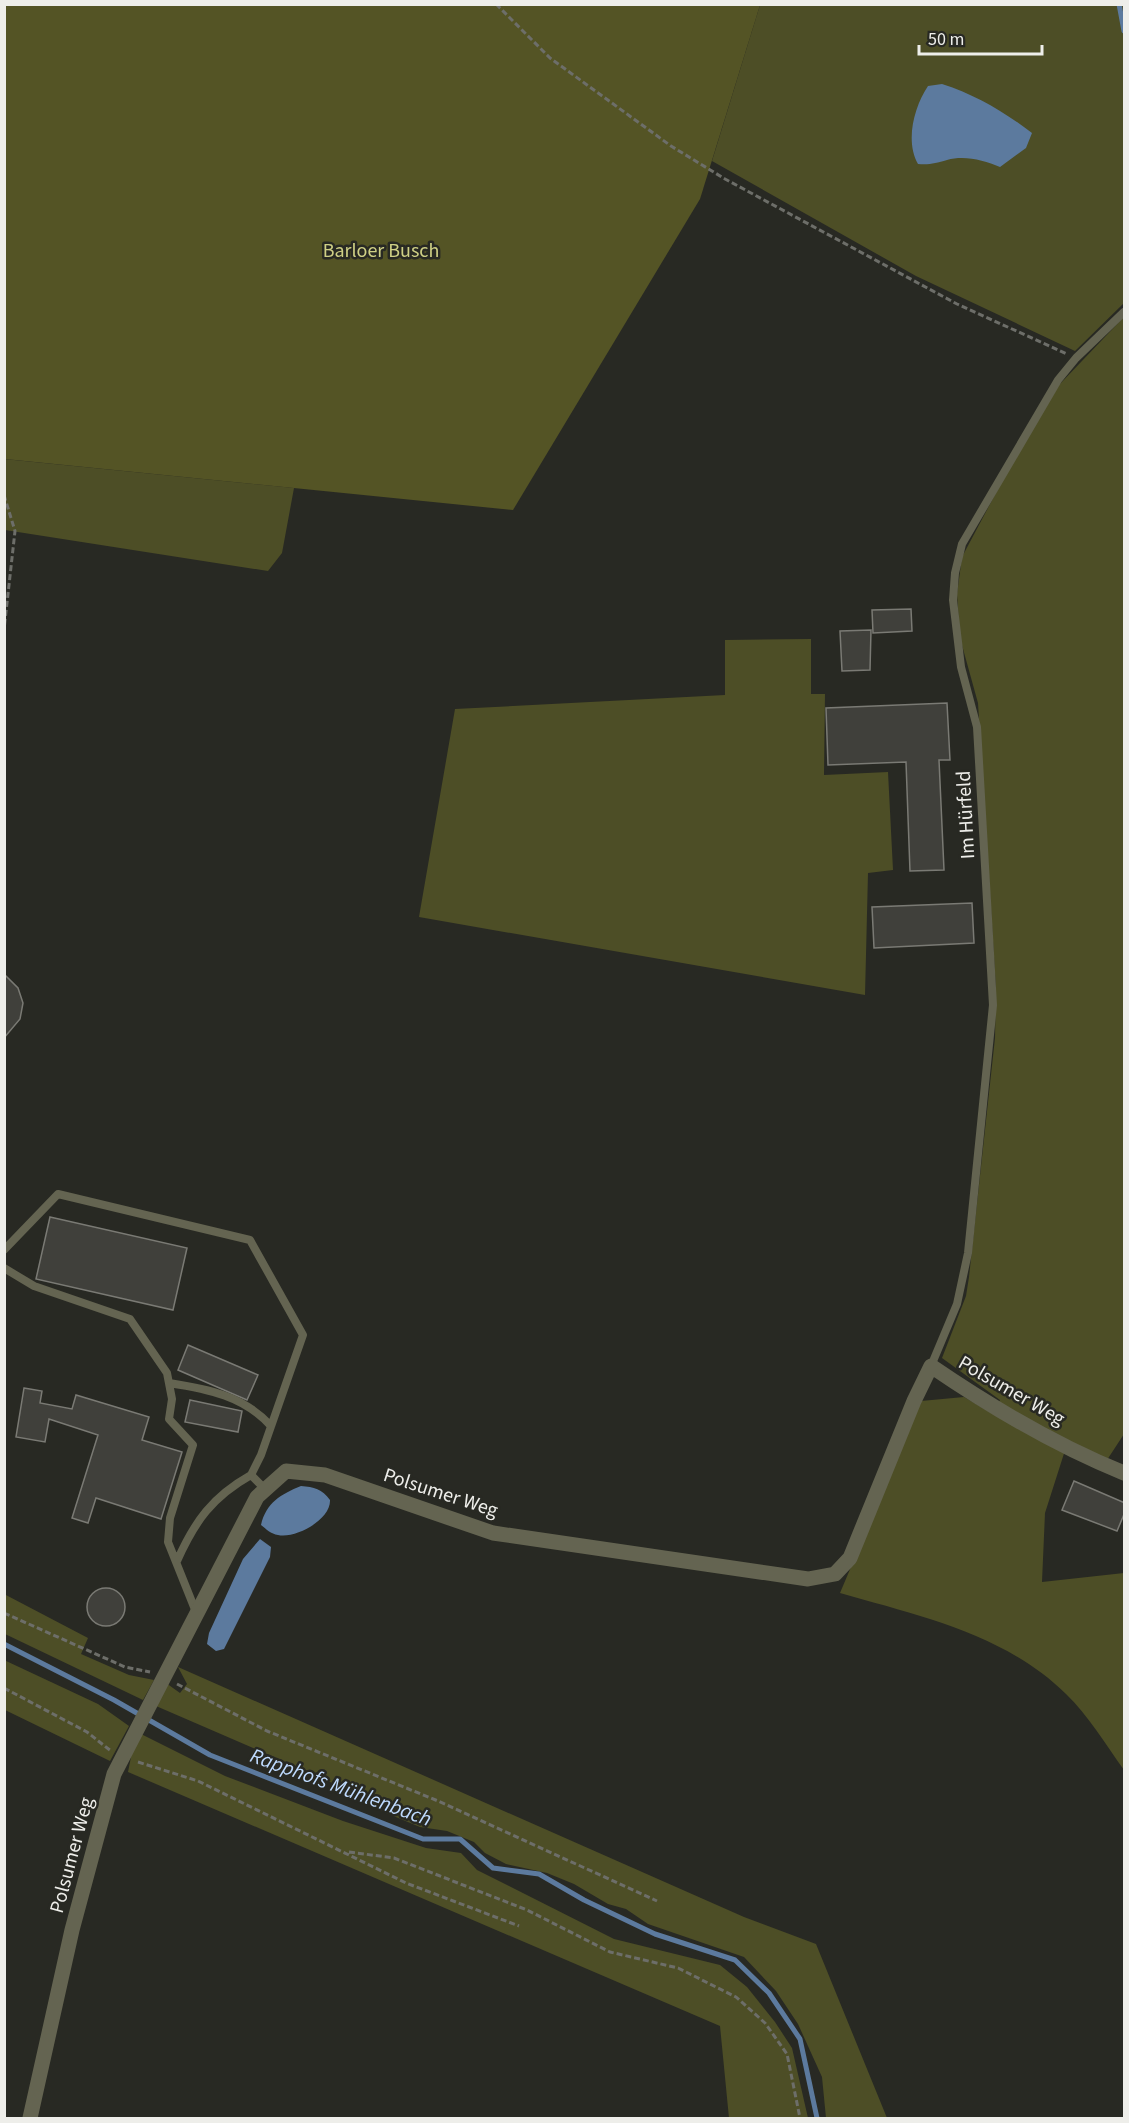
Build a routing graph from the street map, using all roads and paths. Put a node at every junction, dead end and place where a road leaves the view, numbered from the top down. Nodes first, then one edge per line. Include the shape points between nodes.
1 (496, 4) edge
2 (1125, 312) edge
3 (1076, 358) junction
4 (4, 495) edge
5 (4, 630) edge
6 (4, 1251) edge
7 (4, 1268) edge
8 (932, 1366) junction
9 (169, 1383) junction
10 (271, 1426) junction
11 (1125, 1473) edge
12 (251, 1475) junction
13 (265, 1489) junction
14 (177, 1561) junction
15 (4, 1613) edge
16 (196, 1613) junction
17 (162, 1678) junction
18 (4, 1688) edge
19 (123, 1755) junction
20 (344, 1852) junction
21 (657, 1901) dead end
22 (519, 1926) dead end
23 (30, 2118) edge
24 (800, 2118) edge

1 - 3 path via 550,58 716,174 957,304
2 - 3 lane, Im Hürfeld
3 - 8 lane, Im Hürfeld via 1058,380 962,544 955,573 953,600 961,667 977,727 993,1005 968,1252 957,1304
4 - 5 path via 15,531
6 - 10 lane via 58,1194 250,1240 303,1335
7 - 9 lane via 34,1286 130,1319 167,1373
8 - 11 street, Polsumer Weg via 968,1391 1072,1449
8 - 13 street, Polsumer Weg via 850,1558 835,1574 808,1579 493,1533 325,1475 286,1471
9 - 10 lane via 238,1400 257,1410
9 - 14 lane via 170,1419 193,1445 170,1518 168,1542
10 - 12 lane
12 - 13 lane
12 - 14 lane via 228,1488 204,1512 190,1530
13 - 16 street, Polsumer Weg via 257,1497
14 - 16 lane
15 - 17 path via 125,1667
16 - 17 street, Polsumer Weg
17 - 19 street, Polsumer Weg
17 - 21 path via 267,1731 438,1802
18 - 19 path via 87,1731
19 - 20 path via 198,1781
19 - 23 street, Polsumer Weg via 114,1774 72,1930
20 - 22 path via 406,1883
20 - 24 path via 394,1858 527,1910 610,1952 678,1968 736,1997 765,2023 787,2054

